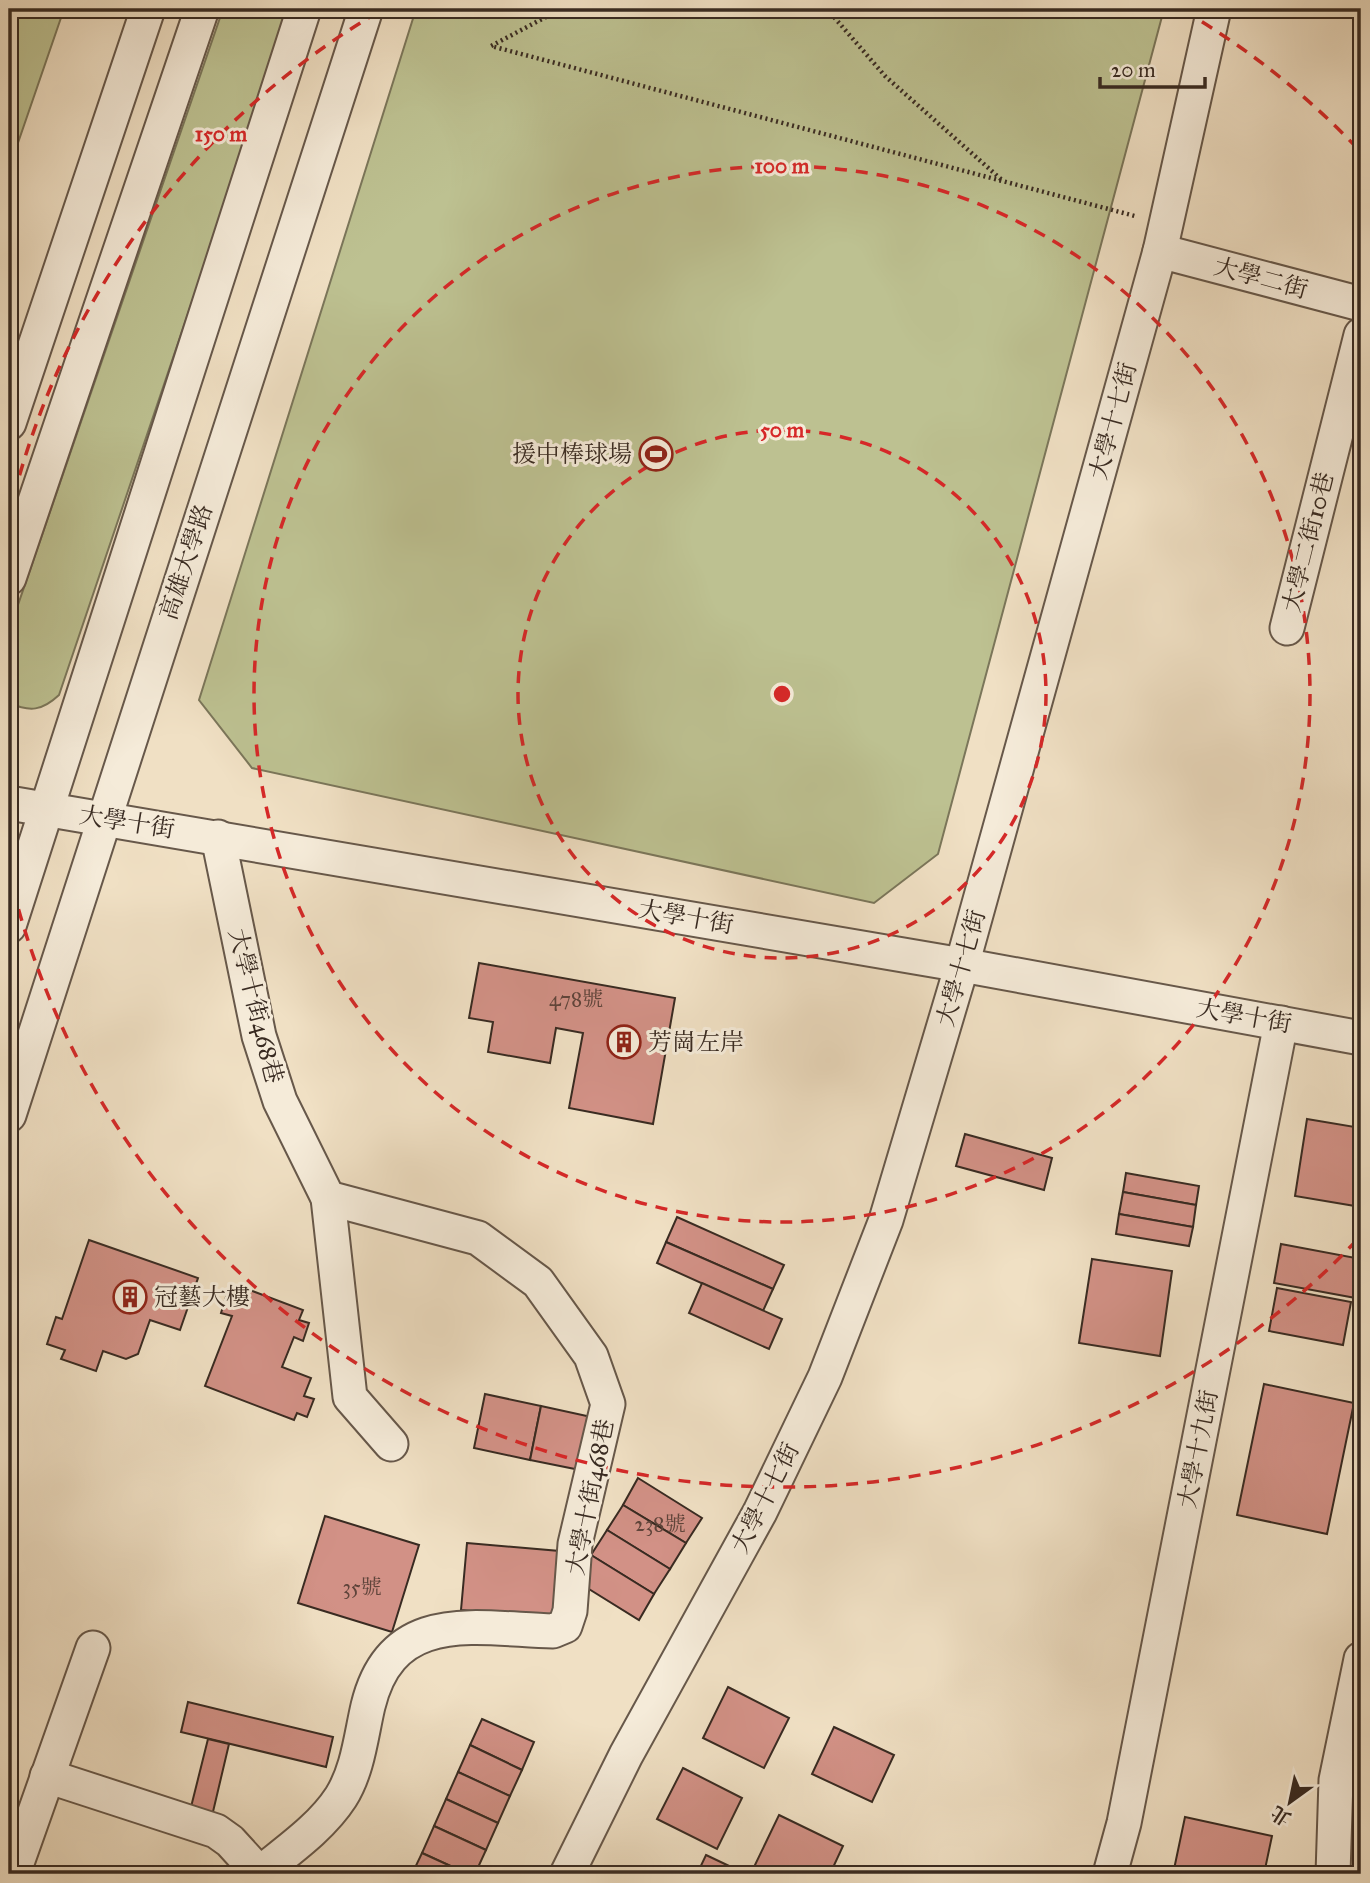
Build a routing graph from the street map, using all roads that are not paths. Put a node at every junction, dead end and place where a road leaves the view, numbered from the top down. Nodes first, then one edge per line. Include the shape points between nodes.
1 (148, 9) edge
2 (202, 9) edge
3 (304, 9) edge
4 (366, 9) edge
5 (1214, 9) edge
6 (1163, 238) junction
7 (1361, 304) edge
8 (1361, 335) edge
9 (9, 423) edge
10 (9, 578) edge
11 (1287, 628) dead end
12 (9, 803) edge
13 (46, 811) junction
14 (104, 817) junction
15 (218, 836) junction
16 (9, 926) edge
17 (962, 965) junction
18 (1281, 1023) junction
19 (1361, 1038) edge
20 (9, 1115) edge
21 (328, 1198) junction
22 (391, 1444) dead end
23 (93, 1648) dead end
24 (1361, 1658) edge
25 (47, 1776) junction
26 (13, 1874) edge
27 (260, 1874) edge
28 (567, 1874) edge
29 (1111, 1874) edge
30 (1333, 1874) edge

1 - 9 street
2 - 10 street
3 - 13 street
4 - 14 street, 高雄大學路
5 - 6 street, 大學十七街
6 - 7 street, 大學二街
6 - 17 street, 大學十七街
8 - 11 street, 大學二街10巷
12 - 13 street, 大學十街
13 - 14 street, 大學十街
13 - 16 street
14 - 15 street, 大學十街
14 - 20 street, 高雄大學路
15 - 17 street, 大學十街
15 - 21 street, 大學十街468巷 via 259,1036 280,1101
17 - 18 street, 大學十街
17 - 28 street, 大學十七街 via 886,1220 825,1377 760,1512 626,1755
18 - 19 street, 大學十街
18 - 29 street, 大學十九街
21 - 22 street via 349,1397
21 - 27 street, 大學十街468巷 via 478,1238 538,1282 591,1356 608,1404 575,1544 565,1626 553,1632 438,1628 405,1646 380,1673 356,1764 341,1797
23 - 25 street
24 - 30 street via 1335,1780
25 - 26 street
25 - 27 street via 216,1830

